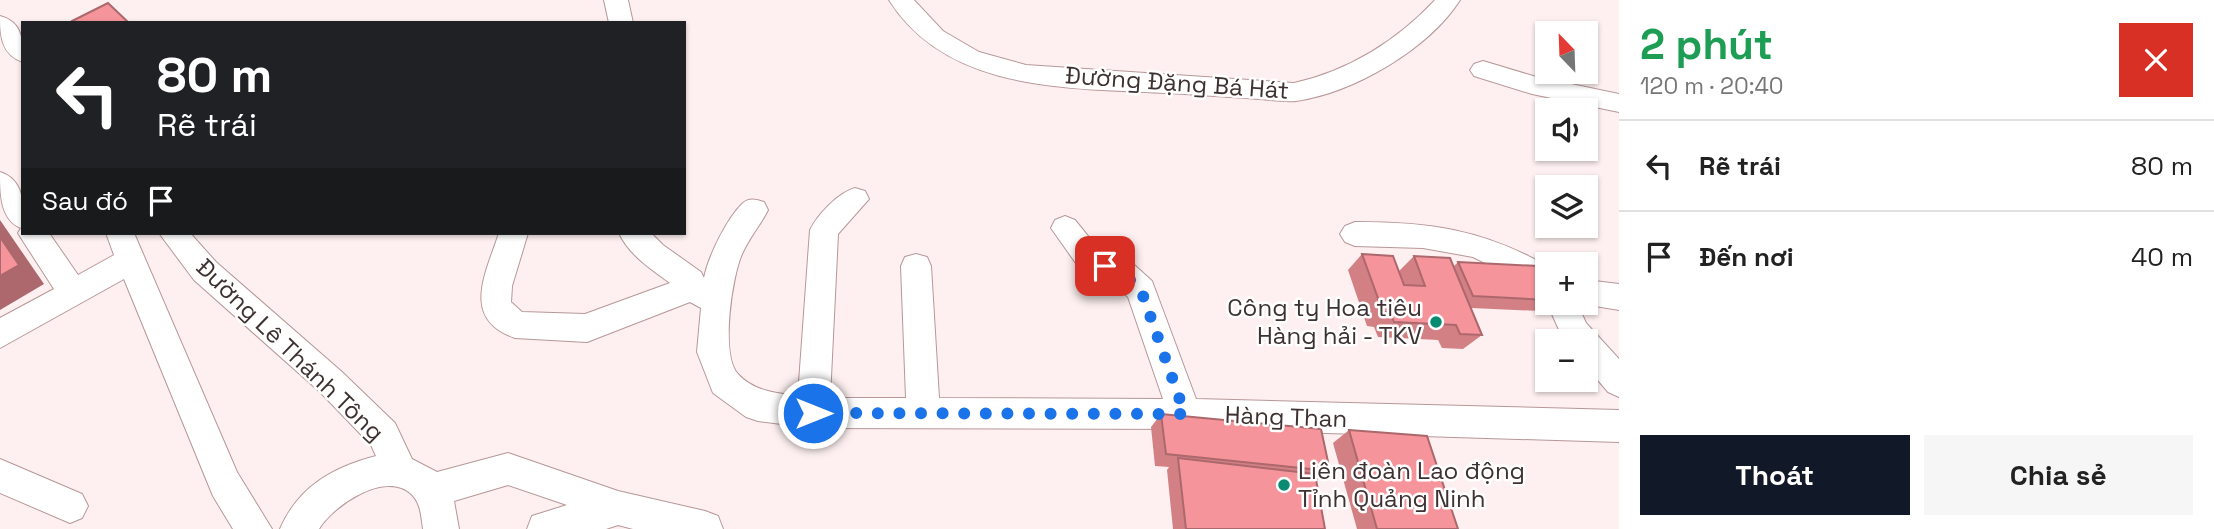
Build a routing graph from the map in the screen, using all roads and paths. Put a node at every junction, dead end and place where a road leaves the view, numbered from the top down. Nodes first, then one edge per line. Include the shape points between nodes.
1 (616, 0) edge
2 (901, 0) edge
3 (1448, 0) edge
4 (621, 21) edge
5 (0, 23) edge
6 (21, 50) edge
7 (1483, 70) dead end
8 (1619, 103) edge
9 (0, 183) edge
10 (855, 199) dead end
11 (754, 210) dead end
12 (21, 214) edge
13 (1065, 228) dead end
14 (1355, 234) dead end
15 (34, 235) edge
16 (175, 235) edge
17 (512, 235) edge
18 (635, 235) edge
19 (125, 247) edge
20 (916, 266) dead end
21 (1535, 274) edge
22 (73, 293) junction
23 (1598, 294) edge
24 (705, 295) junction
25 (1619, 297) edge
26 (0, 334) edge
27 (1598, 358) edge
28 (1619, 382) edge
29 (813, 413) junction
30 (923, 413) junction
31 (1185, 414) junction
32 (1619, 426) edge
33 (400, 471) junction
34 (0, 476) edge
35 (431, 491) junction
36 (70, 506) dead end
37 (618, 508) junction
38 (254, 529) edge
39 (298, 529) edge
40 (441, 529) edge
41 (545, 529) edge
42 (705, 529) edge

1 - 4 street
2 - 3 street, Đường Đặng Bá Hát via 934,37 970,58 1026,74 1294,92 1318,88 1362,69 1430,22
5 - 6 street
7 - 8 street
9 - 12 street
10 - 29 street via 824,230
11 - 24 street, Hàng Than
13 - 31 street via 1090,260 1120,271 1141,290
14 - 21 street via 1449,239 1490,250
15 - 22 street
16 - 33 street, Đường Lê Thánh Tông via 205,271 383,434
17 - 24 street via 495,307 515,325 587,328 623,312
18 - 24 street
19 - 22 street
19 - 38 street via 225,484
20 - 30 street
22 - 26 street
23 - 25 street
24 - 29 street, Hàng Than via 713,352 724,383 758,406
27 - 28 street
29 - 30 street, Hàng Than
30 - 31 street, Hàng Than
31 - 32 street, Hàng Than
33 - 35 street via 418,478
33 - 39 street via 368,472 336,486 317,501
34 - 36 street
35 - 37 street via 508,469
35 - 40 street via 439,507
37 - 41 street
37 - 42 street

